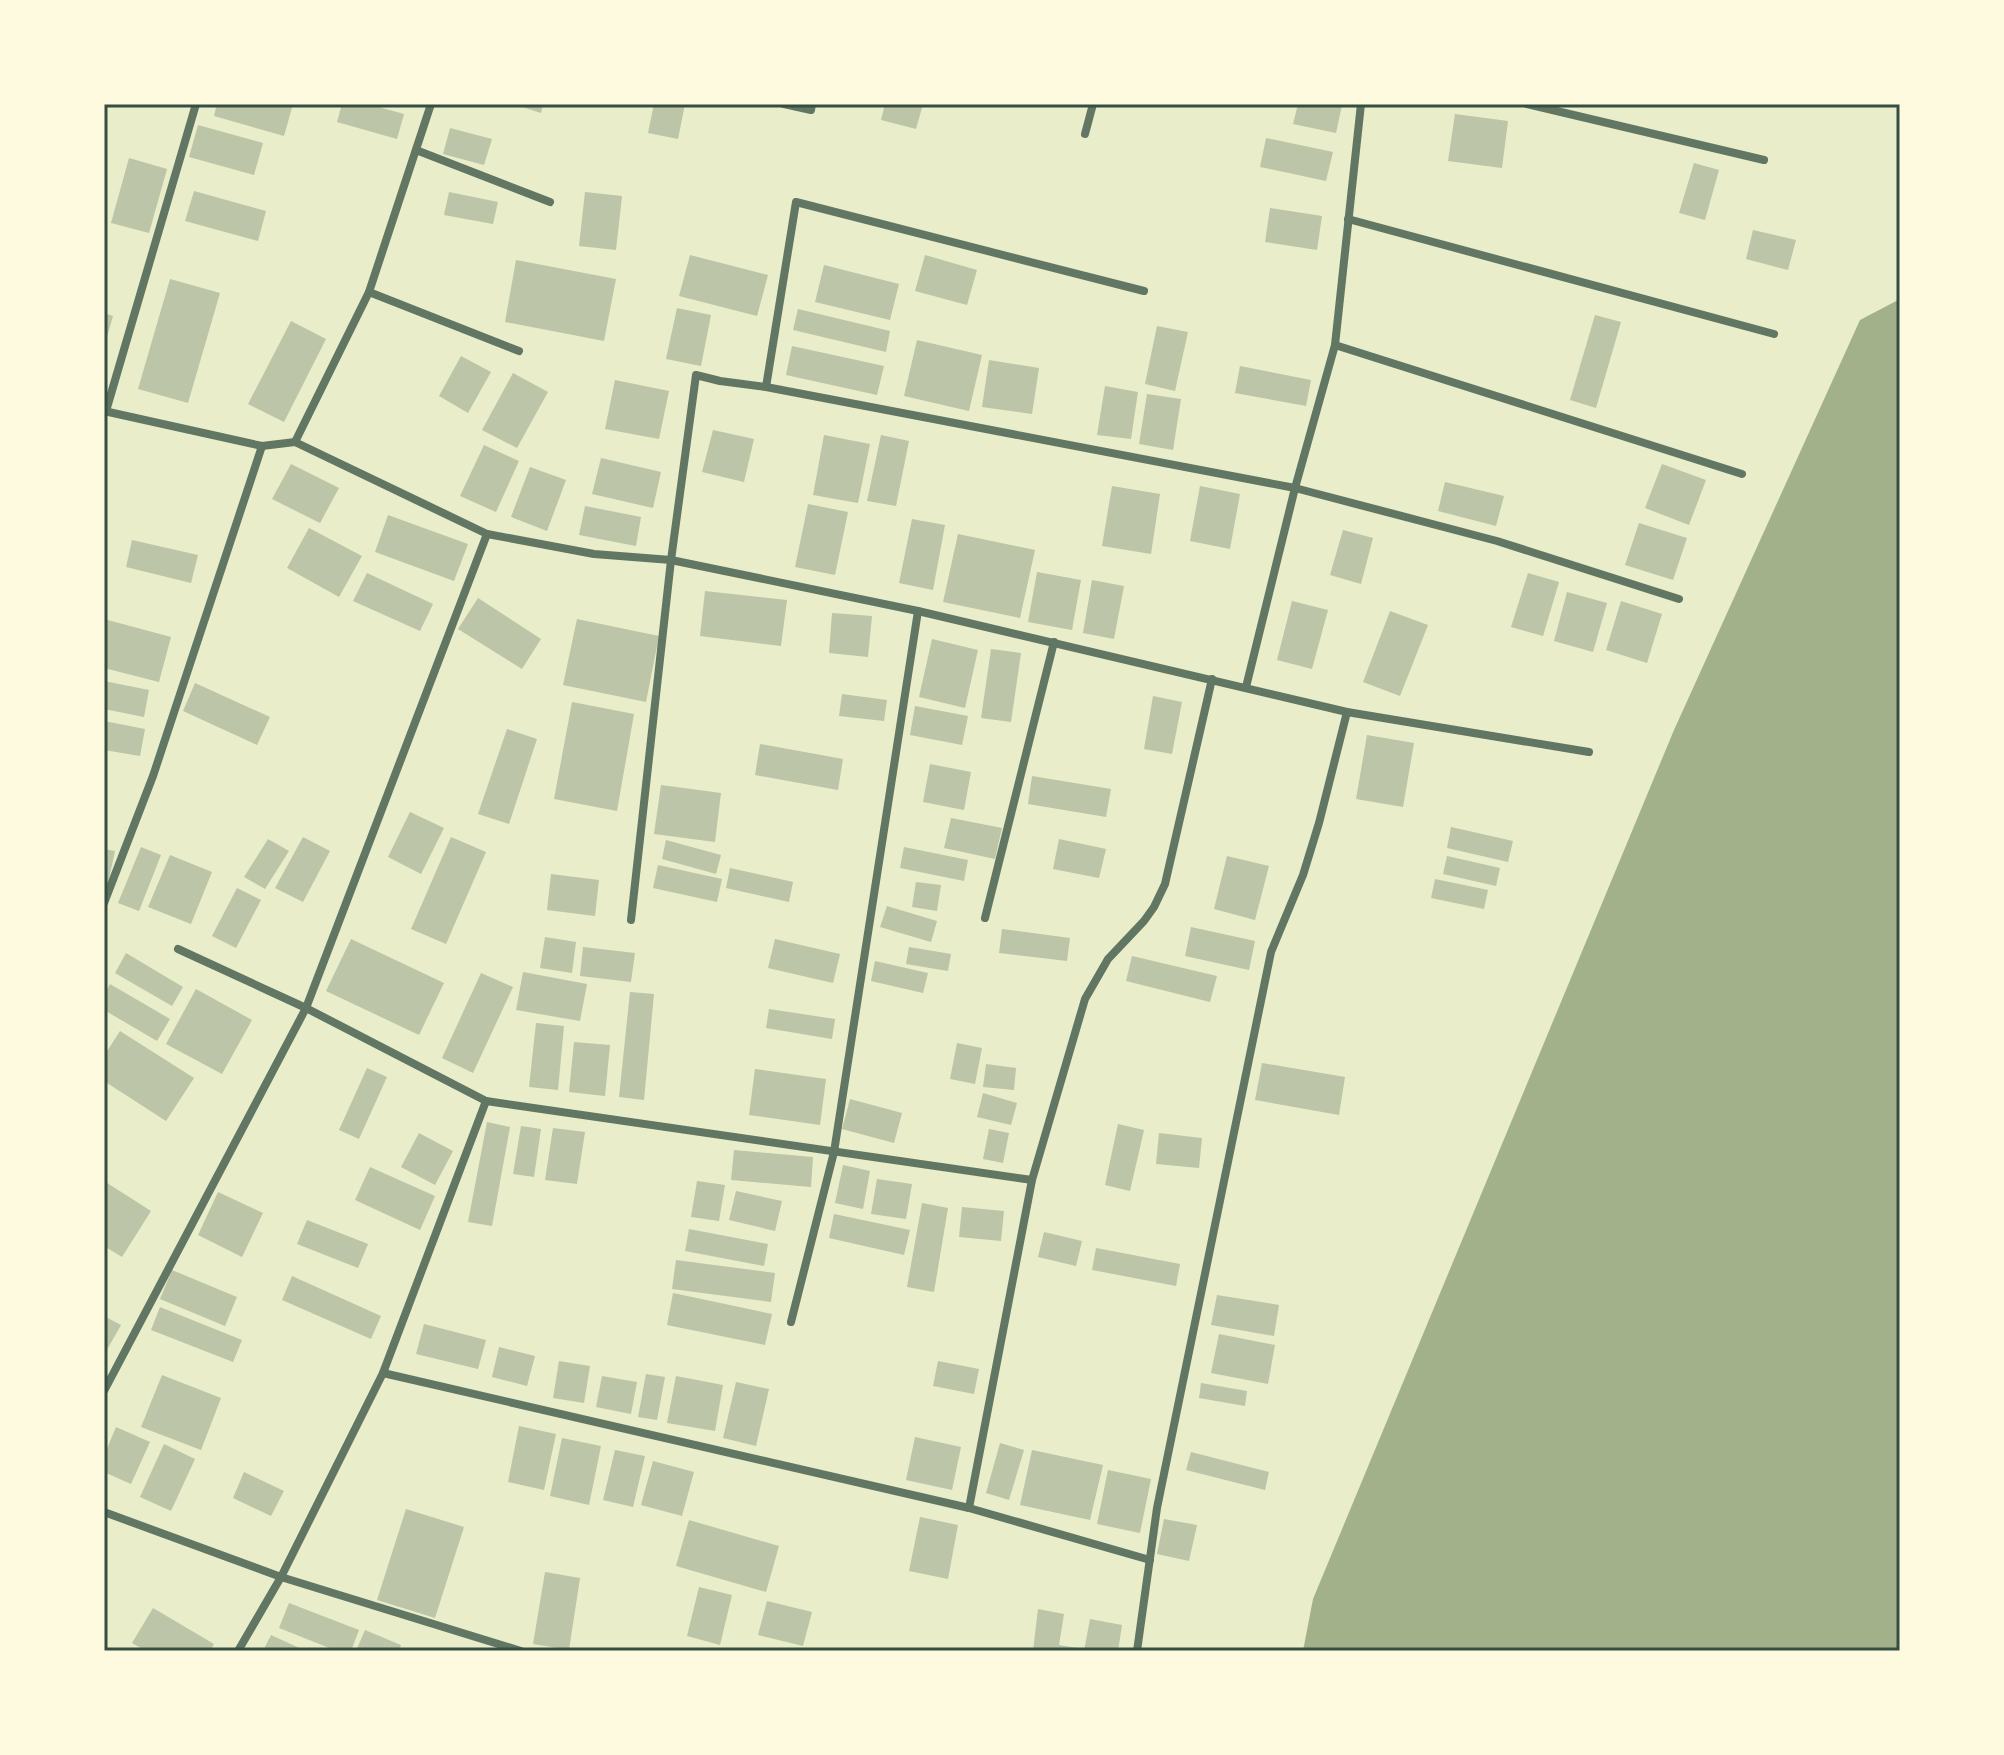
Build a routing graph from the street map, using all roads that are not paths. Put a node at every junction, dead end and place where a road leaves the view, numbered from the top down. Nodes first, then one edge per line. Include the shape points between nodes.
1 (196, 104) edge
2 (431, 104) edge
3 (784, 104) edge
4 (812, 104) edge
5 (1093, 104) edge
6 (1361, 104) edge
7 (1527, 104) edge
8 (1085, 134) dead end
9 (416, 150) junction
10 (1764, 160) dead end
11 (550, 202) dead end
12 (1348, 219) junction
13 (1144, 291) dead end
14 (369, 292) junction
15 (1774, 334) dead end
16 (1335, 345) junction
17 (519, 351) dead end
18 (766, 387) junction
19 (105, 411) edge
20 (295, 442) junction
21 (262, 446) junction
22 (1742, 474) dead end
23 (1295, 488) junction
24 (487, 534) junction
25 (671, 560) junction
26 (1679, 599) dead end
27 (918, 611) junction
28 (1054, 642) junction
29 (1212, 679) junction
30 (1246, 687) junction
31 (1347, 712) junction
32 (1589, 752) dead end
33 (104, 903) edge
34 (985, 918) dead end
35 (631, 920) dead end
36 (178, 949) dead end
37 (306, 1008) junction
38 (486, 1101) junction
39 (834, 1152) junction
40 (1032, 1180) junction
41 (791, 1322) dead end
42 (383, 1373) junction
43 (104, 1391) edge
44 (969, 1508) junction
45 (104, 1512) edge
46 (1150, 1560) junction
47 (281, 1577) junction
48 (238, 1651) edge
49 (521, 1651) edge
50 (1137, 1651) edge

1 - 19 street
2 - 9 street
3 - 4 street via 811,110
5 - 8 street
6 - 12 street
7 - 10 street
9 - 11 street
9 - 14 street
12 - 15 street
12 - 16 street
13 - 18 street via 796,202
14 - 17 street
14 - 20 street
16 - 22 street
16 - 23 street
18 - 23 street
18 - 25 street via 696,375
19 - 21 street
20 - 21 street
20 - 24 street
21 - 33 street via 153,776
23 - 26 street via 1497,541
23 - 30 street
24 - 25 street via 594,554
24 - 37 street
25 - 27 street
25 - 35 street
27 - 28 street
27 - 39 street
28 - 29 street
28 - 34 street
29 - 30 street
29 - 40 street via 1165,884 1154,907 1108,959 1085,999
30 - 31 street
31 - 32 street
31 - 46 street via 1303,875 1271,952
36 - 37 street
37 - 38 street
37 - 43 street
38 - 39 street
38 - 42 street
39 - 40 street
39 - 41 street
40 - 44 street
42 - 44 street
42 - 47 street
44 - 46 street
45 - 47 street
46 - 50 street
47 - 48 street
47 - 49 street

